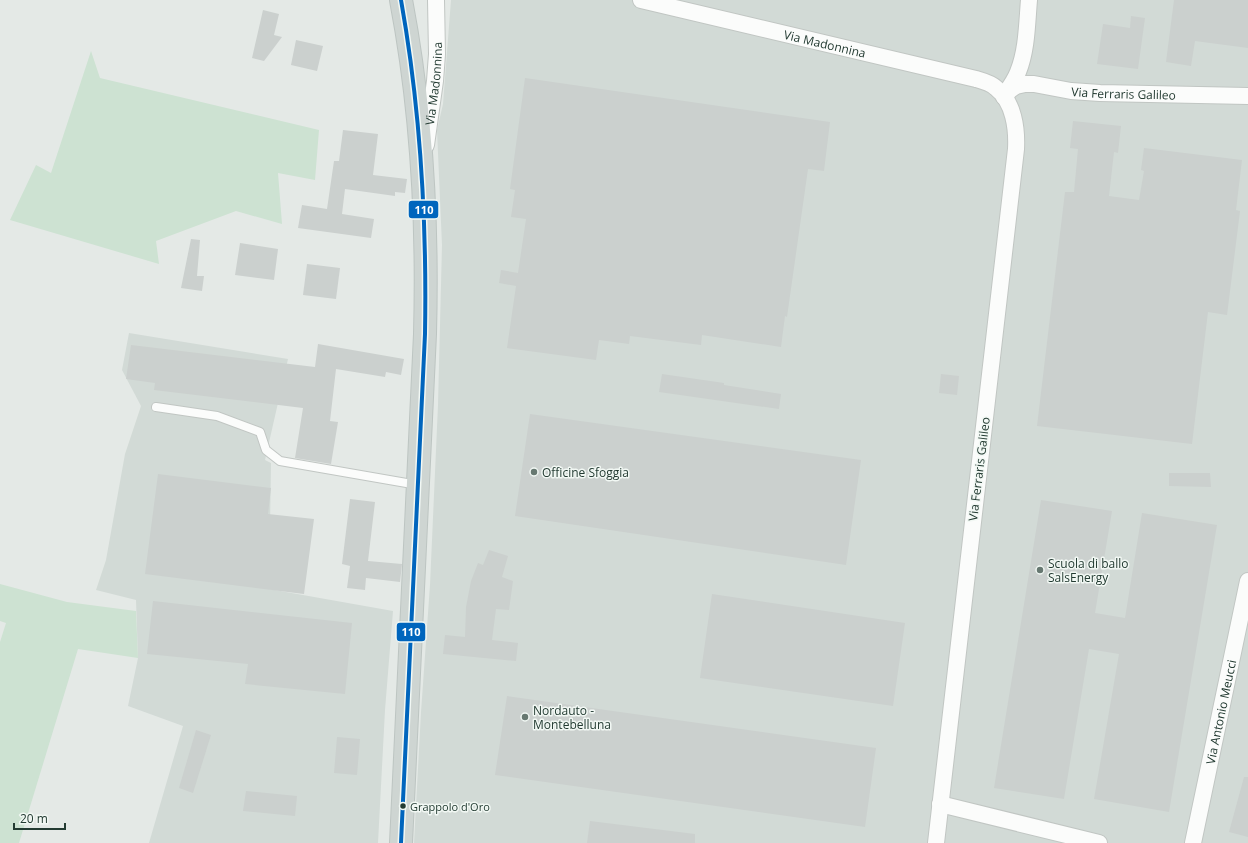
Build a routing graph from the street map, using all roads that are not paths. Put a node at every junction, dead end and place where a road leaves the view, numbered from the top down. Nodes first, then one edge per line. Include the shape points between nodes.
1 (401, 0) edge
2 (436, 0) edge
3 (644, 0) edge
4 (1029, 0) edge
5 (1004, 96) junction
6 (1248, 96) edge
7 (423, 167) junction
8 (156, 407) dead end
9 (418, 485) junction
10 (1248, 581) edge
11 (940, 804) junction
12 (402, 843) edge
13 (936, 843) edge
14 (1099, 843) edge
15 (1193, 843) edge

1 - 7 main road via 415,89
2 - 7 street, Via Madonnina via 435,81
3 - 5 street, Via Madonnina via 976,79 989,83
4 - 5 street via 1018,72
5 - 6 street, Via Ferraris Galileo via 1016,86 1034,84 1070,91 1100,93
5 - 11 street, Via Ferraris Galileo via 1012,113 1016,149
7 - 9 main road via 427,250
8 - 9 lane via 217,416 260,432 266,450 280,462
9 - 12 main road
10 - 15 street, Via Antonio Meucci
11 - 13 street, Via Ferraris Galileo
11 - 14 street

